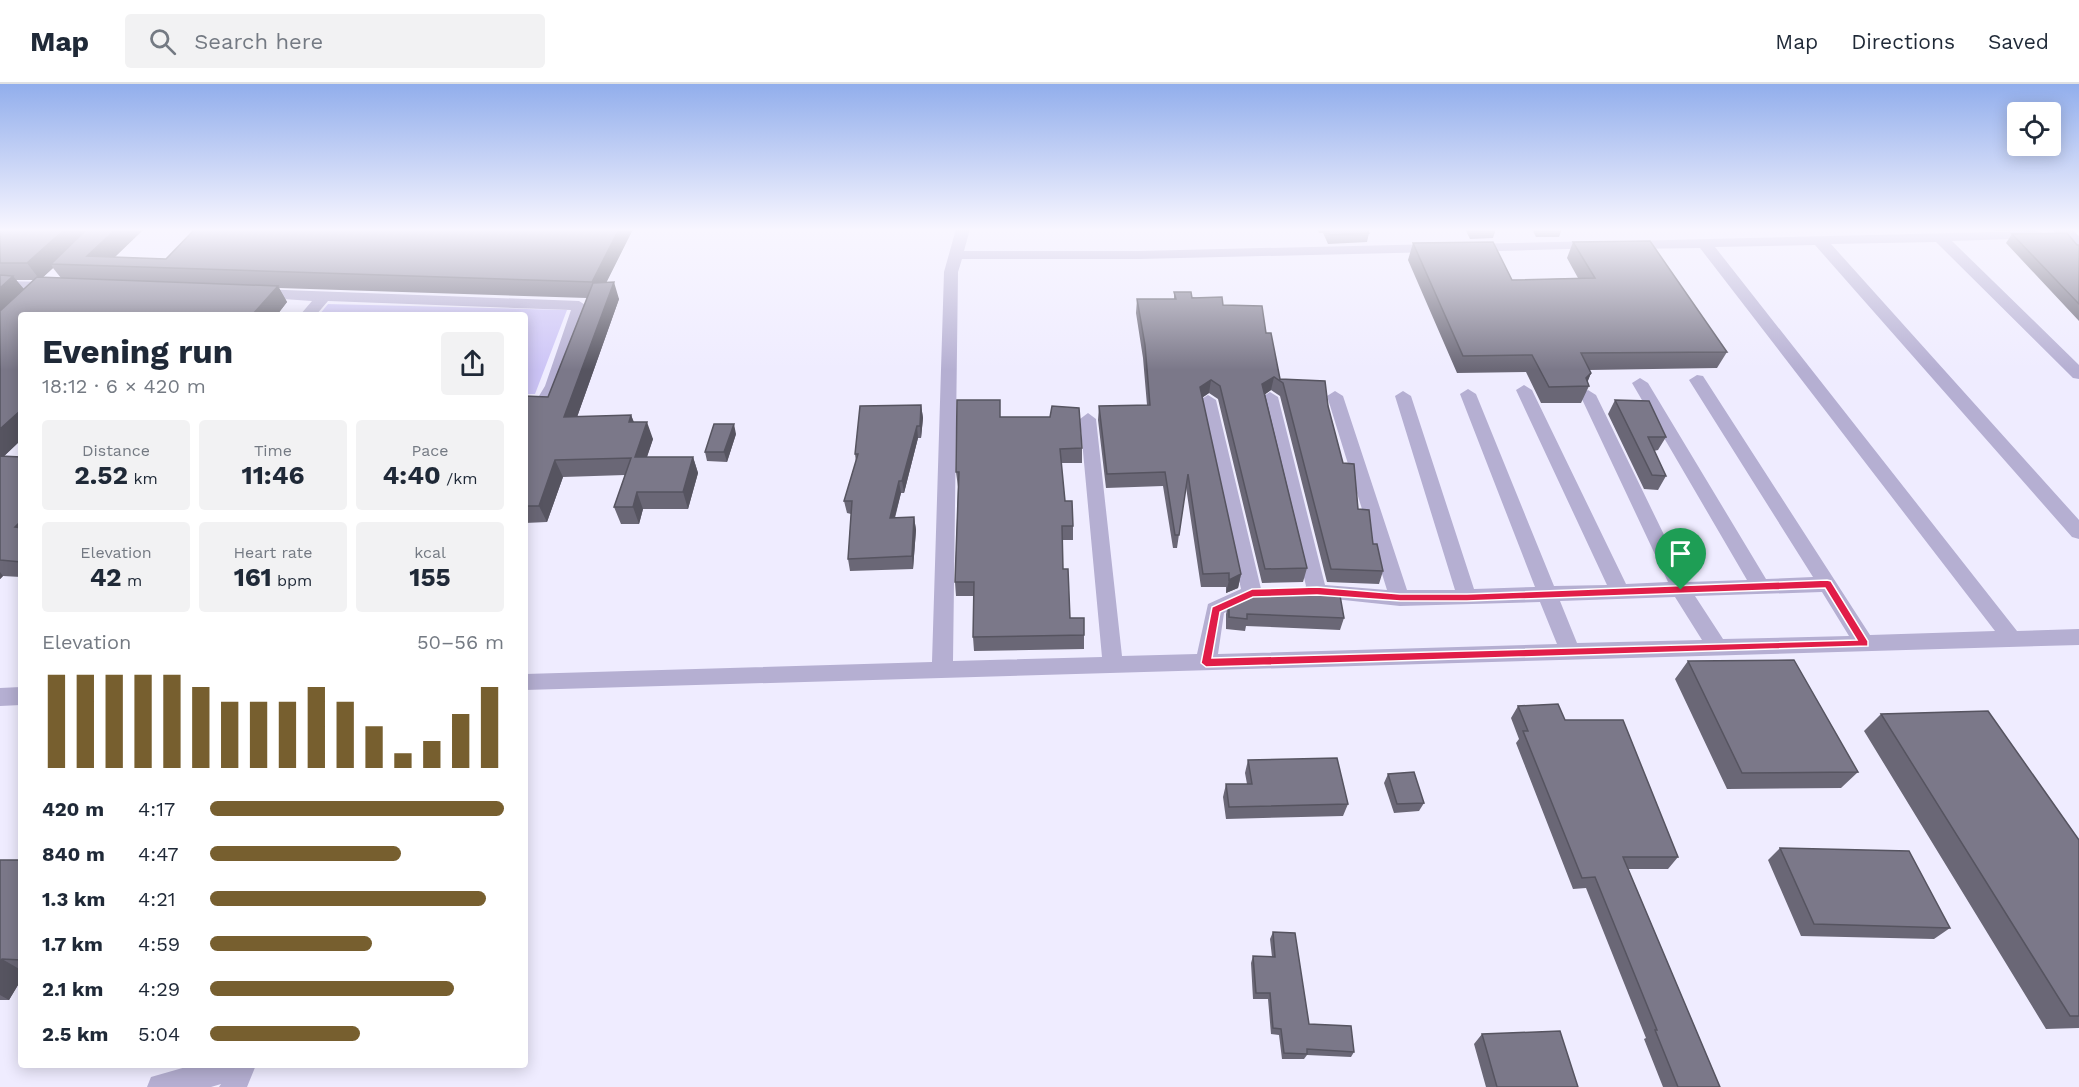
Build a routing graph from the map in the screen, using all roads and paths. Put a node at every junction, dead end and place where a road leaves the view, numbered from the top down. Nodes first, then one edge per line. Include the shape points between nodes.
1 (57, 276) edge
2 (951, 276) edge
3 (1730, 276) edge
4 (1851, 276) edge
5 (1979, 276) edge
6 (0, 285) edge
7 (46, 286) junction
8 (69, 287) edge
9 (242, 293) edge
10 (323, 297) junction
11 (30, 300) edge
12 (310, 312) edge
13 (2079, 374) edge
14 (1697, 380) dead end
15 (1640, 383) dead end
16 (1524, 390) dead end
17 (1468, 394) dead end
18 (1588, 395) edge
19 (1335, 396) dead end
20 (1403, 396) dead end
21 (1270, 397) edge
22 (1208, 400) edge
23 (544, 401) edge
24 (1088, 419) dead end
25 (2079, 532) edge
26 (1827, 584) junction
27 (1761, 587) junction
28 (1681, 590) junction
29 (1317, 591) junction
30 (1273, 592) edge
31 (1295, 592) edge
32 (1620, 592) junction
33 (1252, 593) junction
34 (1546, 595) junction
35 (1467, 597) junction
36 (1400, 598) junction
37 (2079, 638) edge
38 (2012, 639) junction
39 (1864, 643) junction
40 (1718, 648) junction
41 (1570, 652) junction
42 (1206, 663) junction
43 (1113, 665) junction
44 (942, 670) junction
45 (528, 682) edge
46 (18, 696) edge
47 (0, 697) edge
48 (232, 1068) edge
49 (242, 1068) edge
50 (161, 1087) edge
51 (233, 1087) edge

1 - 7 street
2 - 44 street
3 - 38 street
4 - 25 street
5 - 13 street
6 - 7 street
7 - 8 street
7 - 11 street
9 - 10 street
10 - 12 street
10 - 23 street via 579,306 579,316
14 - 26 street
15 - 27 street
16 - 32 street
17 - 34 street
18 - 28 street
19 - 36 street
20 - 35 street
21 - 29 street
22 - 33 street
24 - 43 street
26 - 27 street
26 - 39 street
27 - 28 street
28 - 32 street
28 - 40 street
29 - 31 street
29 - 36 street
30 - 33 street
32 - 34 street
33 - 42 street via 1215,609
34 - 35 street
34 - 41 street
35 - 36 street
37 - 38 street
38 - 39 street
39 - 40 street
40 - 41 street
41 - 42 street
42 - 43 street
43 - 44 street
44 - 45 street
46 - 47 street
48 - 50 street
49 - 51 street

